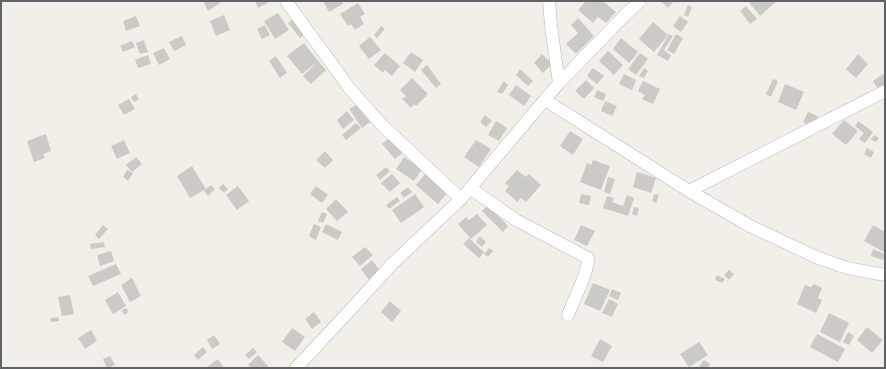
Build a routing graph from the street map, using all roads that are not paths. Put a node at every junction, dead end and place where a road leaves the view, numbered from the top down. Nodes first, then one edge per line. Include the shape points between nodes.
1 (286, 1) edge
2 (550, 1) edge
3 (640, 1) edge
4 (559, 83) junction
5 (885, 91) edge
6 (545, 100) junction
7 (470, 188) junction
8 (689, 191) junction
9 (460, 199) junction
10 (885, 275) edge
11 (568, 315) dead end
12 (296, 368) edge

1 - 9 street via 368,110
2 - 4 street
3 - 4 street
4 - 6 street
5 - 8 street
6 - 7 street
6 - 8 street
7 - 9 street
7 - 11 street via 516,220 588,258 585,274
8 - 10 street via 750,226 816,257 847,268
9 - 12 street via 392,264

